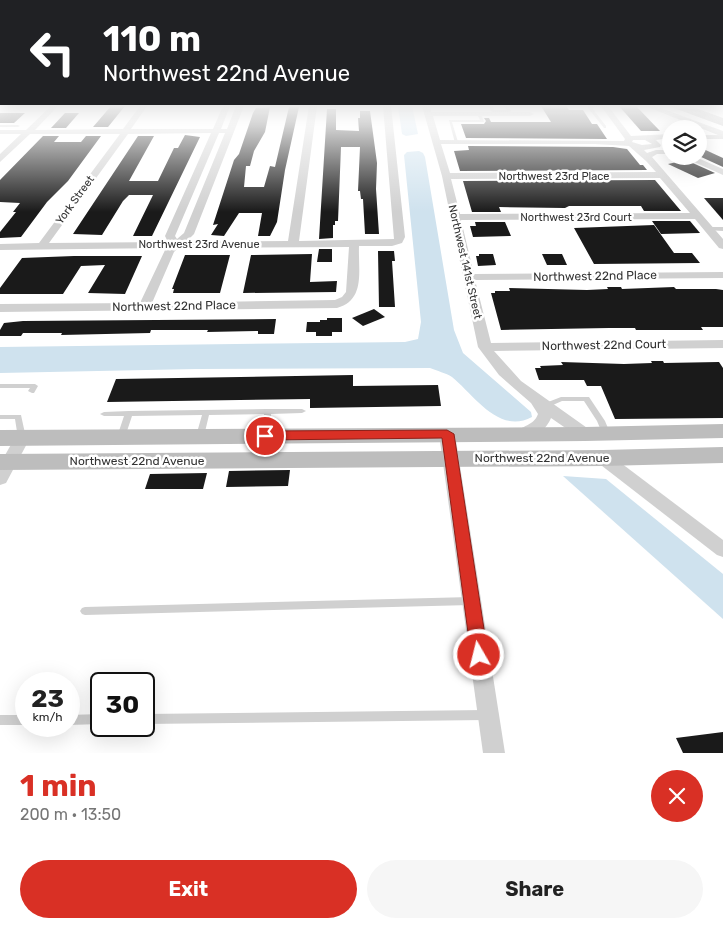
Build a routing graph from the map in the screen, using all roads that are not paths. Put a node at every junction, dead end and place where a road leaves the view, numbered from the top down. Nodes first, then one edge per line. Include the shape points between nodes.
1 (19, 141) edge
2 (119, 141) edge
3 (212, 141) edge
4 (226, 141) edge
5 (308, 141) edge
6 (390, 141) edge
7 (646, 141) edge
8 (658, 141) edge
9 (435, 142) joint
10 (456, 142) joint
11 (630, 142) joint
12 (652, 149) junction
13 (662, 150) edge
14 (662, 152) edge
15 (0, 160) edge
16 (706, 165) edge
17 (723, 172) edge
18 (662, 175) junction
19 (446, 176) junction
20 (697, 216) junction
21 (455, 217) junction
22 (708, 229) junction
23 (723, 229) edge
24 (354, 243) junction
25 (174, 244) junction
26 (292, 244) junction
27 (42, 246) junction
28 (723, 246) edge
29 (0, 247) edge
30 (723, 275) edge
31 (468, 278) junction
32 (144, 306) junction
33 (0, 308) edge
34 (723, 344) edge
35 (485, 346) junction
36 (0, 386) edge
37 (32, 391) dead end
38 (541, 402) junction
39 (268, 411) junction
40 (302, 411) dead end
41 (206, 412) junction
42 (129, 413) junction
43 (104, 414) dead end
44 (0, 417) edge
45 (20, 422) junction
46 (723, 431) edge
47 (447, 434) junction
48 (523, 434) junction
49 (596, 434) junction
50 (200, 436) junction
51 (265, 436) junction
52 (121, 437) junction
53 (0, 438) edge
54 (723, 455) edge
55 (604, 458) junction
56 (450, 459) junction
57 (3, 468) edge
58 (723, 550) edge
59 (471, 601) junction
60 (85, 611) dead end
61 (488, 715) junction
62 (155, 719) edge
63 (0, 720) edge
64 (15, 720) edge
65 (494, 753) edge

1 - 15 street
2 - 27 street, York Street
3 - 25 street via 170,236
4 - 25 street via 189,234
5 - 26 street
6 - 24 street, Northwest 23rd Avenue via 400,237 398,241
7 - 12 street
8 - 12 street
9 - 10 street
9 - 19 street, Northwest 141st Street
10 - 11 street
11 - 12 street
12 - 13 street
12 - 14 street
12 - 18 street
16 - 17 street
18 - 19 street, Northwest 23rd Place
18 - 20 street
19 - 21 street, Northwest 141st Street
20 - 21 street, Northwest 23rd Court
20 - 22 street
21 - 31 street, Northwest 141st Street
22 - 23 lane
22 - 28 street
24 - 26 street, Northwest 23rd Avenue
24 - 32 street, Northwest 22nd Place via 352,294 337,304
25 - 26 street, Northwest 23rd Avenue
25 - 27 street, Northwest 23rd Avenue
25 - 32 street
27 - 29 street, Northwest 23rd Avenue
30 - 31 street, Northwest 22nd Place
31 - 35 street, Northwest 141st Street
32 - 33 street, Northwest 22nd Place
34 - 35 street, Northwest 22nd Court
35 - 38 street, Northwest 141st Street via 493,362
36 - 37 lane via 35,386
38 - 48 street via 544,419
38 - 49 street, Northwest 141st Street
38 - 49 lane via 586,399 601,421
39 - 40 lane
39 - 41 lane
39 - 51 lane
41 - 42 lane
41 - 50 lane
42 - 43 lane
42 - 52 lane
44 - 45 lane
45 - 52 main road, Northwest 22nd Avenue
45 - 53 main road, Northwest 22nd Avenue
45 - 57 street
46 - 49 main road, Northwest 22nd Avenue
47 - 48 main road, Northwest 22nd Avenue
47 - 51 main road, Northwest 22nd Avenue
47 - 56 street
48 - 49 main road, Northwest 22nd Avenue
50 - 51 main road, Northwest 22nd Avenue
50 - 52 main road, Northwest 22nd Avenue
54 - 55 main road, Northwest 22nd Avenue
55 - 56 main road, Northwest 22nd Avenue
55 - 58 street
56 - 57 main road, Northwest 22nd Avenue
56 - 59 street
59 - 60 lane
59 - 61 street
61 - 62 lane
61 - 65 street
63 - 64 lane

